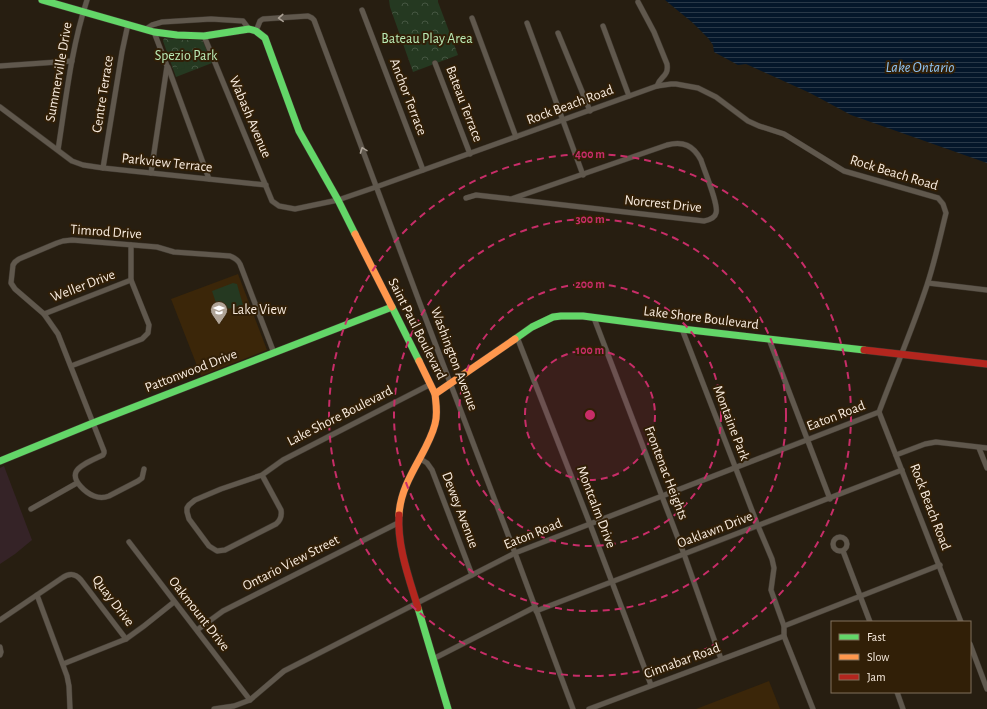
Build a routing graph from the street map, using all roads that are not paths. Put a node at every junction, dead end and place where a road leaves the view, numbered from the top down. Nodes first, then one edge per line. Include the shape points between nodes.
1 (42, 0) edge
2 (87, 0) edge
3 (638, 2) dead end
4 (362, 10) dead end
5 (83, 12) junction
6 (472, 18) dead end
7 (527, 23) dead end
8 (128, 24) junction
9 (603, 26) dead end
10 (146, 29) junction
11 (252, 30) junction
12 (154, 32) junction
13 (558, 33) dead end
14 (204, 36) junction
15 (72, 61) junction
16 (435, 63) dead end
17 (0, 66) edge
18 (167, 66) junction
19 (657, 86) junction
20 (629, 96) junction
21 (0, 107) edge
22 (590, 111) junction
23 (563, 120) junction
24 (516, 137) junction
25 (58, 150) junction
26 (470, 154) junction
27 (103, 168) junction
28 (423, 170) junction
29 (151, 173) junction
30 (582, 175) junction
31 (209, 179) junction
32 (266, 185) junction
33 (376, 187) junction
34 (466, 198) dead end
35 (512, 199) junction
36 (338, 200) junction
37 (131, 245) junction
38 (131, 280) junction
39 (928, 283) junction
40 (987, 290) edge
41 (392, 307) junction
42 (44, 314) junction
43 (594, 318) junction
44 (682, 329) junction
45 (517, 337) junction
46 (769, 339) junction
47 (274, 353) junction
48 (902, 354) junction
49 (987, 364) edge
50 (71, 366) junction
51 (431, 384) junction
52 (451, 384) junction
53 (435, 394) junction
54 (879, 412) junction
55 (93, 423) junction
56 (807, 440) junction
57 (979, 448) junction
58 (987, 448) edge
59 (896, 456) junction
60 (419, 458) junction
61 (0, 461) edge
62 (735, 468) junction
63 (987, 468) edge
64 (144, 469) dead end
65 (902, 470) junction
66 (262, 475) junction
67 (77, 483) junction
68 (662, 496) junction
69 (830, 499) junction
70 (31, 509) dead end
71 (398, 523) junction
72 (590, 524) junction
73 (758, 526) junction
74 (129, 542) dead end
75 (843, 551) dead end
76 (515, 553) junction
77 (684, 554) junction
78 (940, 565) junction
79 (472, 575) junction
80 (611, 582) junction
81 (37, 595) junction
82 (860, 596) junction
83 (174, 602) junction
84 (416, 604) junction
85 (536, 609) junction
86 (0, 620) edge
87 (870, 621) edge
88 (961, 621) edge
89 (784, 626) junction
90 (197, 630) junction
91 (784, 636) junction
92 (126, 638) junction
93 (0, 647) edge
94 (971, 647) edge
95 (0, 655) edge
96 (433, 659) junction
97 (721, 660) junction
98 (63, 664) junction
99 (651, 685) junction
100 (987, 689) edge
101 (897, 693) edge
102 (250, 700) junction
103 (70, 709) edge
104 (214, 709) edge
105 (448, 709) edge
106 (573, 709) edge
107 (589, 709) edge
108 (813, 709) edge
109 (903, 709) edge

1 - 5 main road
2 - 5 street, Summerville Drive
3 - 19 street via 667,64 667,74
4 - 28 street, Anchor Terrace
5 - 8 main road
5 - 15 street, Summerville Drive
6 - 24 street
7 - 23 street
8 - 10 main road
8 - 27 street, Centre Terrace
9 - 20 street
10 - 11 street, Saint Paul Boulevard via 162,22 211,19 243,21
10 - 12 main road
11 - 14 main road
33 -> 11 street, Washington Avenue via 312,18 308,16 263,19
11 - 36 main road, Saint Paul Boulevard via 265,38 299,131
12 - 14 main road
12 - 18 street
13 - 22 street
14 - 32 street, Wabash Avenue
15 - 17 street
15 - 25 street, Summerville Drive
16 - 26 street, Bateau Terrace
18 - 29 street
18 - 31 street
19 - 20 street, Rock Beach Road
19 - 39 street, Rock Beach Road via 676,84 698,88 716,97 748,121 784,134 844,171 938,198 946,213
20 - 22 street, Rock Beach Road
21 - 25 street, Parkview Terrace
22 - 23 street, Rock Beach Road
23 - 24 street, Rock Beach Road
23 - 30 street
24 - 26 street, Rock Beach Road
25 - 27 street, Parkview Terrace via 76,163
26 - 28 street, Rock Beach Road
27 - 29 street, Parkview Terrace
28 - 33 street, Rock Beach Road
29 - 31 street, Parkview Terrace
30 - 35 street, Norcrest Drive
30 - 35 street, Norcrest Drive via 667,145 680,143 691,147 701,160 717,211 711,219 700,221
31 - 32 street, Parkview Terrace
32 - 36 street via 272,201 279,206 295,209
33 - 36 street, Rock Beach Road
33 - 52 street, Washington Avenue
34 - 35 street, Norcrest Drive via 476,195
36 - 41 main road, Saint Paul Boulevard
37 - 38 street
37 - 42 street, Timrod Drive via 68,240 17,260 11,280 14,289
37 - 47 street, Timrod Drive via 174,252 230,256 236,259
38 - 42 street, Weller Drive
38 - 50 street via 149,325 148,333 142,339
39 - 40 street
39 - 48 street, Rock Beach Road
41 - 47 main road, Pattonwood Drive
41 - 51 main road, Saint Paul Boulevard
42 - 50 street, Timrod Drive via 58,334
43 - 44 main road, Lake Shore Boulevard
43 - 45 main road, Lake Shore Boulevard via 553,317
43 - 68 street, Frontenac Heights
44 - 46 main road, Lake Shore Boulevard
44 - 62 street, Montaine Park
45 - 52 main road, Lake Shore Boulevard
45 - 72 street, Montcalm Drive
46 - 48 main road, Lake Shore Boulevard
46 - 56 street
47 - 55 main road, Pattonwood Drive
48 - 49 main road, Lake Shore Boulevard
48 - 54 street, Rock Beach Road
50 - 55 street, Timrod Drive
51 - 53 main road, Saint Paul Boulevard
51 - 66 street, Lake Shore Boulevard via 284,460
52 - 53 main road, Lake Shore Boulevard
52 - 76 street, Washington Avenue
53 - 60 main road, Saint Paul Boulevard via 437,412 434,430
54 - 56 street, Eaton Road
54 - 59 street, Rock Beach Road
55 - 61 main road, Pattonwood Drive
55 - 67 street, Timrod Drive via 104,454 80,467 75,475
56 - 62 street, Eaton Road
56 - 69 street
57 - 58 street
57 - 59 street via 932,442
57 - 63 street
59 - 65 street, Rock Beach Road
60 - 71 main road, Saint Paul Boulevard via 404,490
60 - 79 street, Dewey Avenue via 432,470
62 - 68 street, Eaton Road
62 - 73 street, Montaine Park
64 - 67 street via 142,478 138,481 104,498 93,496
65 - 69 street, Oaklawn Drive
65 - 78 street, Rock Beach Road
66 - 66 street, Lake Shore Boulevard via 281,510 281,519 225,550 214,550 189,519 188,505 220,488
67 - 70 street
68 - 72 street, Eaton Road
68 - 77 street, Frontenac Heights
69 - 73 street, Oaklawn Drive
71 - 84 main road, Saint Paul Boulevard
71 - 90 street, Ontario View Street via 223,611
72 - 76 street, Eaton Road
72 - 80 street, Montcalm Drive
73 - 77 street, Oaklawn Drive
73 - 89 street, Montaine Park via 773,563 771,590
74 - 83 street, Oakmount Drive
75 - 82 street
76 - 79 street, Eaton Road
76 - 85 street, Washington Avenue
77 - 80 street, Oaklawn Drive
77 - 97 street, Frontenac Heights
78 - 82 street
78 - 88 street, Rock Beach Road
79 - 84 street, Eaton Road
80 - 85 street, Oaklawn Drive
80 - 99 street, Montcalm Drive
81 - 86 street, Quay Drive
81 - 92 street, Quay Drive via 73,574 81,580
81 - 98 street
82 - 87 street
82 - 89 street
83 - 90 street, Oakmount Drive
83 - 92 street
84 - 96 main road, Saint Paul Boulevard
84 - 102 street, Eaton Road via 284,671
85 - 96 street, Oaklawn Drive
85 - 106 street, Washington Avenue
89 - 91 street, Montaine Park
90 - 102 street, Oakmount Drive
91 - 97 street, Cinnabar Road
91 - 108 street
92 - 98 street
93 - 95 street
94 - 100 street
96 - 105 main road, Saint Paul Boulevard
97 - 99 street, Cinnabar Road
98 - 103 street via 69,682
99 - 107 street, Cinnabar Road
101 - 109 street
102 - 104 street, Eaton Road

